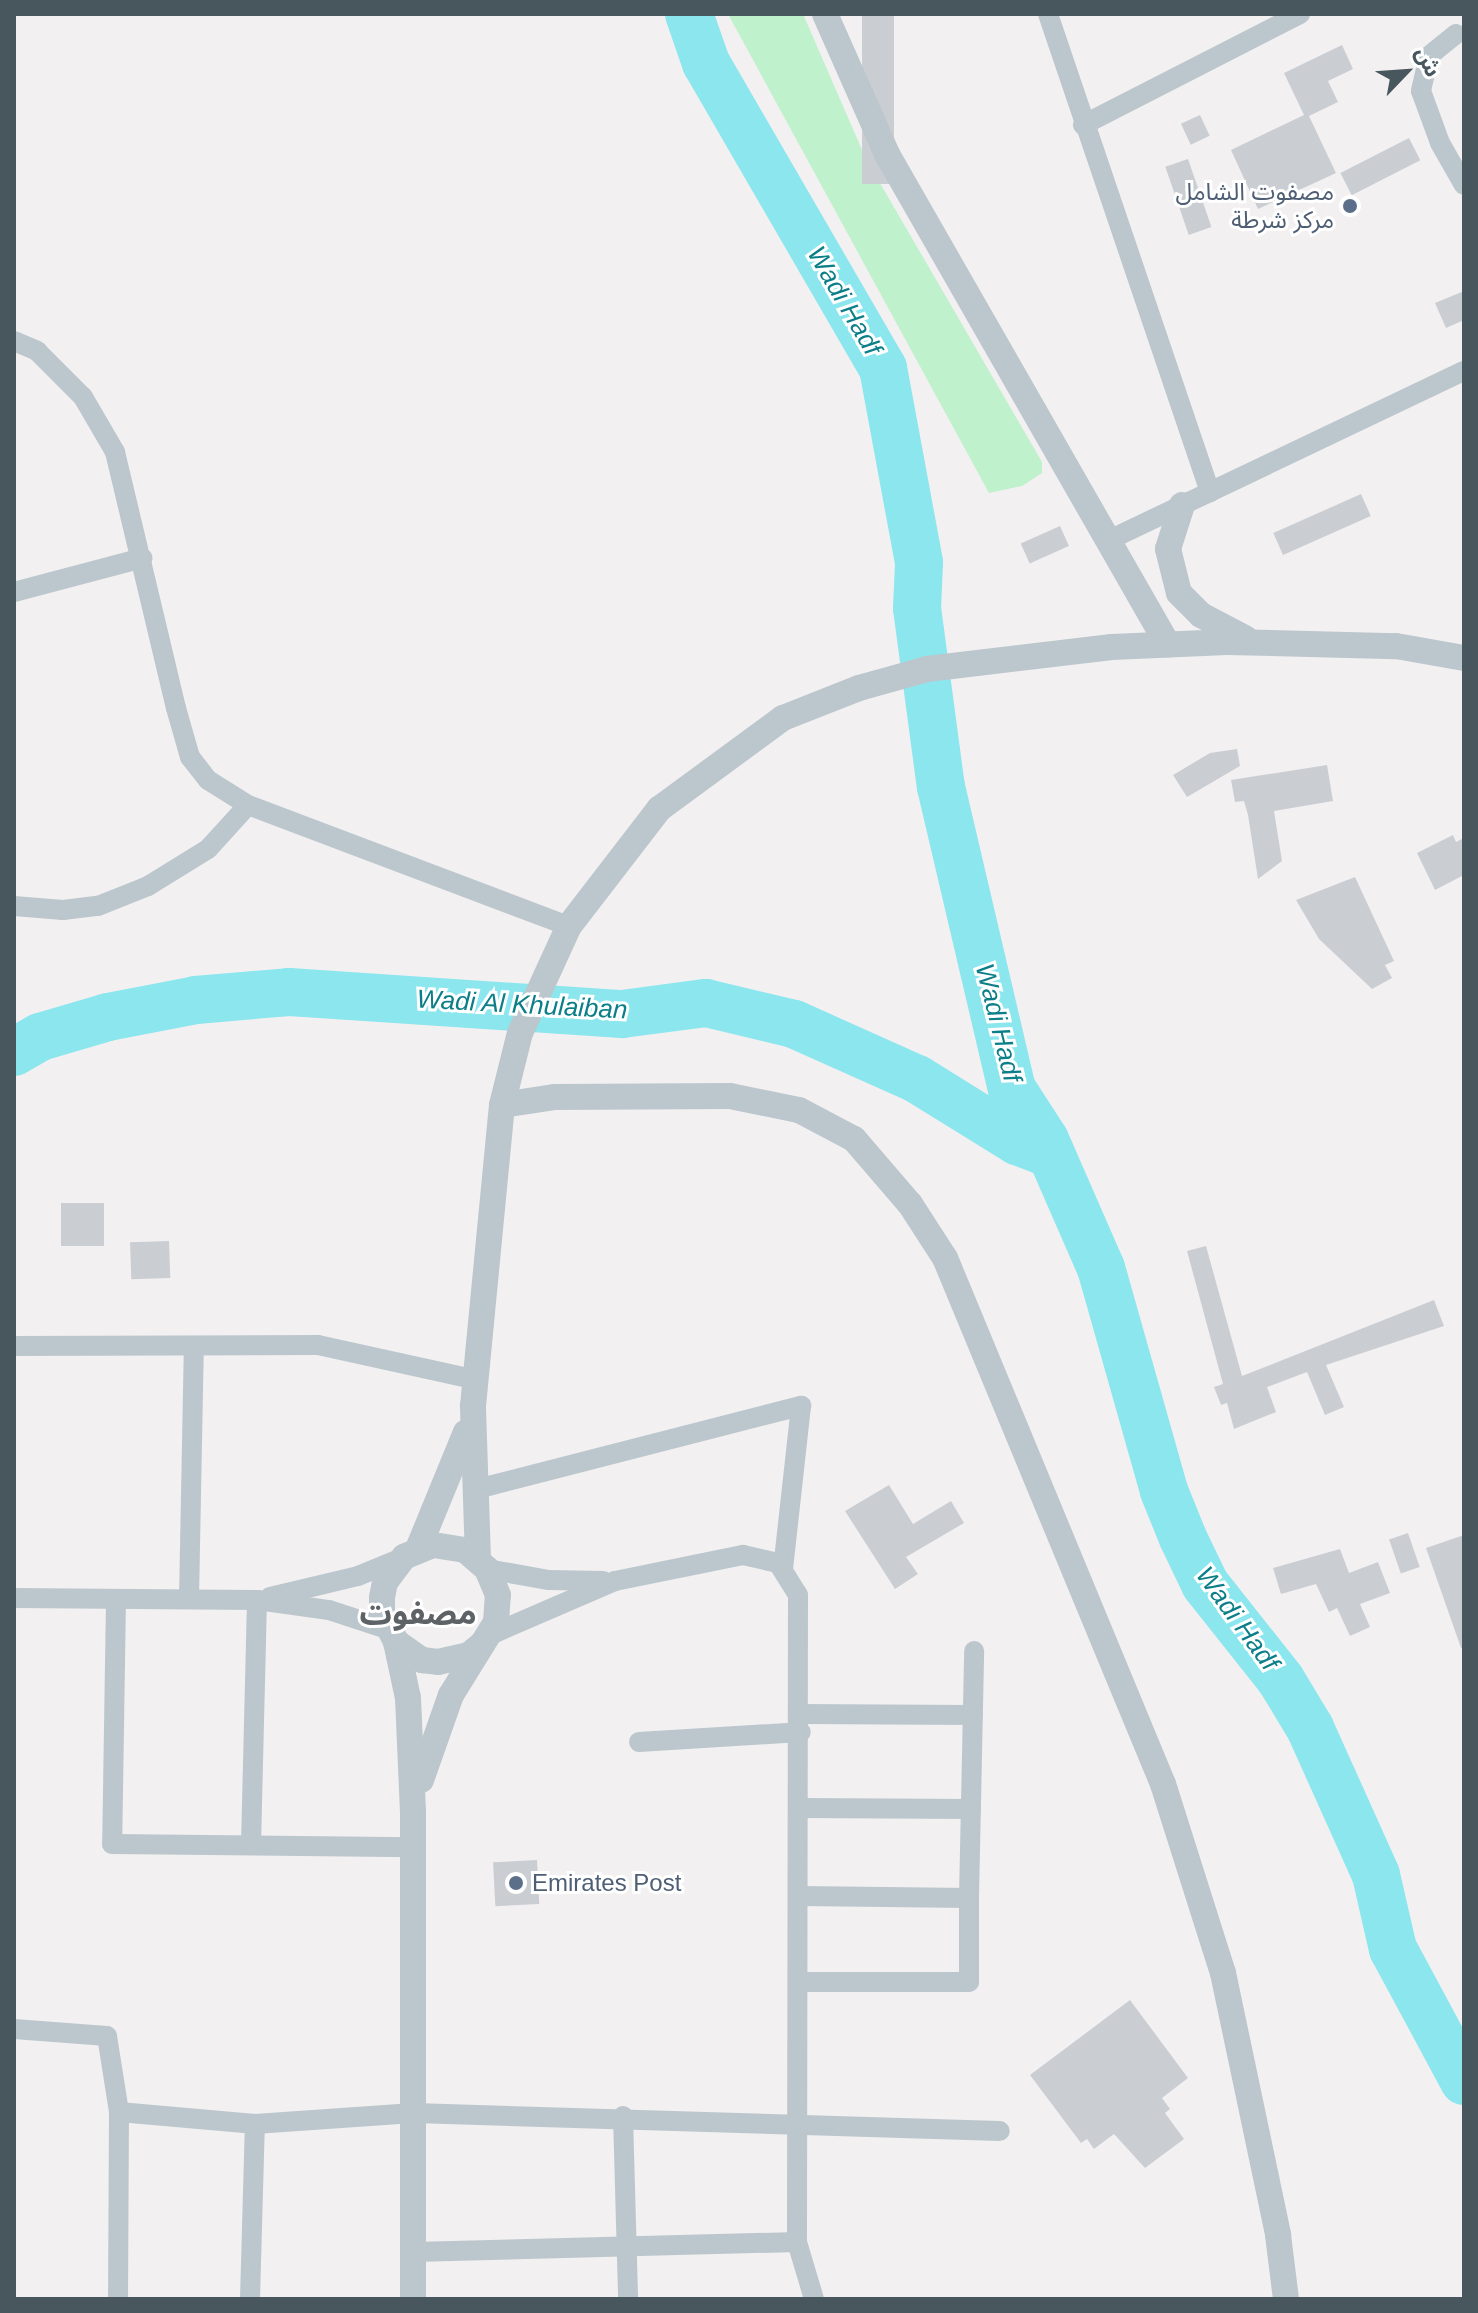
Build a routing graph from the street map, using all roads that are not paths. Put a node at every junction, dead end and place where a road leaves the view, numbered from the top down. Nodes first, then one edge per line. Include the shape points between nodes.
1 (825, 14) edge
2 (1048, 14) edge
3 (1300, 14) edge
4 (1456, 34) dead end
5 (1083, 125) junction
6 (1464, 185) edge
7 (14, 341) edge
8 (1464, 371) edge
9 (1210, 492) junction
10 (1182, 505) junction
11 (1107, 541) junction
12 (143, 558) junction
13 (14, 592) edge
14 (1252, 642) junction
15 (1168, 645) junction
16 (1464, 658) edge
17 (248, 805) junction
18 (14, 906) edge
19 (569, 926) junction
20 (502, 1105) junction
21 (14, 1346) edge
22 (194, 1347) junction
23 (475, 1393) junction
24 (473, 1490) junction
25 (411, 1553) junction
26 (482, 1564) junction
27 (783, 1569) junction
28 (615, 1581) junction
29 (14, 1598) edge
30 (189, 1599) junction
31 (116, 1600) junction
32 (257, 1600) junction
33 (392, 1636) junction
34 (486, 1640) junction
35 (974, 1651) dead end
36 (973, 1715) junction
37 (801, 1723) junction
38 (639, 1742) dead end
39 (800, 1808) junction
40 (971, 1809) junction
41 (413, 1811) junction
42 (251, 1845) junction
43 (414, 1847) junction
44 (799, 1896) junction
45 (969, 1898) junction
46 (799, 1982) junction
47 (14, 2029) edge
48 (119, 2112) junction
49 (414, 2113) junction
50 (623, 2116) junction
51 (255, 2124) junction
52 (799, 2126) junction
53 (1000, 2131) dead end
54 (797, 2242) junction
55 (626, 2247) junction
56 (414, 2252) junction
57 (118, 2299) edge
58 (250, 2299) edge
59 (413, 2299) edge
60 (628, 2299) edge
61 (814, 2299) edge
62 (1286, 2299) edge

1 - 11 street via 888,156
2 - 5 street
3 - 5 street
4 - 6 street via 1429,56 1421,91 1440,143
5 - 9 street
7 - 12 street via 37,351 83,397 115,452
8 - 9 street
9 - 10 street
10 - 11 street
10 - 14 street via 1168,549 1179,593 1201,615
11 - 15 street
12 - 13 street
12 - 17 street via 190,757 208,780
14 - 15 street
14 - 16 street via 1396,646
15 - 19 street via 927,669 783,718 659,809
17 - 18 street via 208,849 148,886 98,906
17 - 19 street
19 - 20 street via 520,1033
20 - 23 street
20 - 62 street via 555,1097 730,1096 799,1110 854,1139 910,1204 945,1258 1163,1784 1223,1973 1278,2235
21 - 22 street
22 - 23 street via 318,1345
22 - 30 street
23 - 24 street
23 - 25 street via 450,1479
24 - 26 street
24 - 27 street via 801,1406
25 - 26 street via 449,1546
25 - 32 street via 335,1583
25 - 33 street via 383,1590
26 - 28 street via 549,1580
26 - 34 street via 498,1608
27 - 28 street via 763,1557 743,1555
27 - 37 street via 798,1595
28 - 34 street
29 - 31 street
30 - 31 street
30 - 32 street
31 - 42 street via 112,1844
32 - 33 street via 339,1612
32 - 42 street
33 - 34 street via 422,1660 438,1662 469,1655
33 - 41 street via 408,1698
34 - 41 street via 438,1723
35 - 36 street
36 - 37 street
36 - 40 street
37 - 38 street
37 - 39 street
39 - 40 street
39 - 44 street
40 - 45 street
41 - 43 street
42 - 43 street
43 - 49 street
44 - 45 street
44 - 46 street
45 - 46 street via 969,1982
46 - 52 street
47 - 48 street via 107,2036
48 - 51 street
48 - 57 street
49 - 50 street
49 - 51 street
49 - 56 street
50 - 52 street
50 - 55 street
51 - 58 street
52 - 53 street
52 - 54 street
54 - 55 street
54 - 61 street
55 - 56 street
55 - 60 street
56 - 59 street

